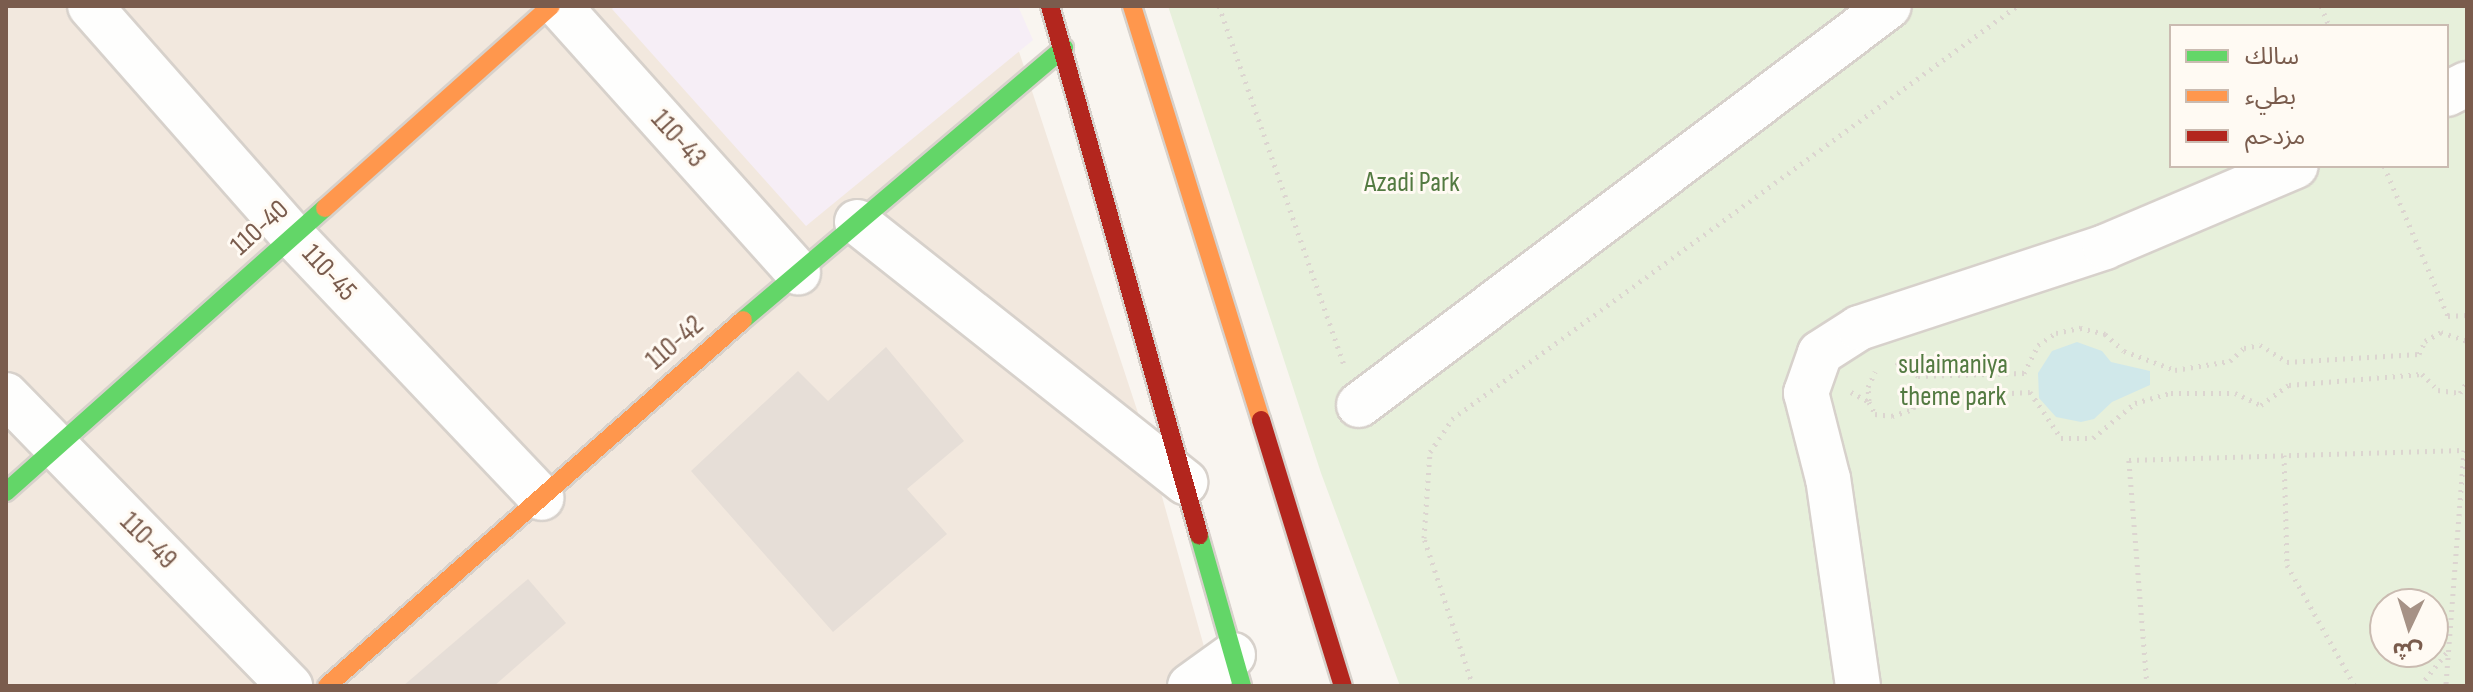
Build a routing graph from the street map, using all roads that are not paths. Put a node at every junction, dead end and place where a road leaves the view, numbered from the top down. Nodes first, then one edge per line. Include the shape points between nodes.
1 (90, 6) edge
2 (551, 6) edge
3 (559, 6) edge
4 (1050, 6) edge
5 (1132, 6) edge
6 (1889, 6) edge
7 (1064, 48) junction
8 (2467, 84) edge
9 (2449, 93) edge
10 (2291, 168) edge
11 (857, 222) junction
12 (293, 236) junction
13 (798, 272) junction
14 (6, 395) edge
15 (1359, 405) road end
16 (56, 448) junction
17 (1185, 482) junction
18 (6, 492) edge
19 (542, 498) junction
20 (1237, 671) edge
21 (290, 686) edge
22 (327, 686) edge
23 (1190, 686) edge
24 (1343, 686) edge
25 (1858, 686) edge

1 - 12 street, 110-45
2 - 12 street, 110-40
3 - 13 street, 110-43
4 - 7 street
5 - 24 street
6 - 15 street
7 - 11 street, 110-42
7 - 17 street
8 - 9 street
10 - 25 street via 1880,341 1820,353 1806,393 1828,479
11 - 13 street, 110-42
11 - 17 street
12 - 16 street, 110-40
12 - 19 street, 110-45
13 - 19 street, 110-42
14 - 16 street, 110-49
16 - 18 street, 110-40
16 - 21 street, 110-49
17 - 20 street
19 - 22 street, 110-42
20 - 23 street

